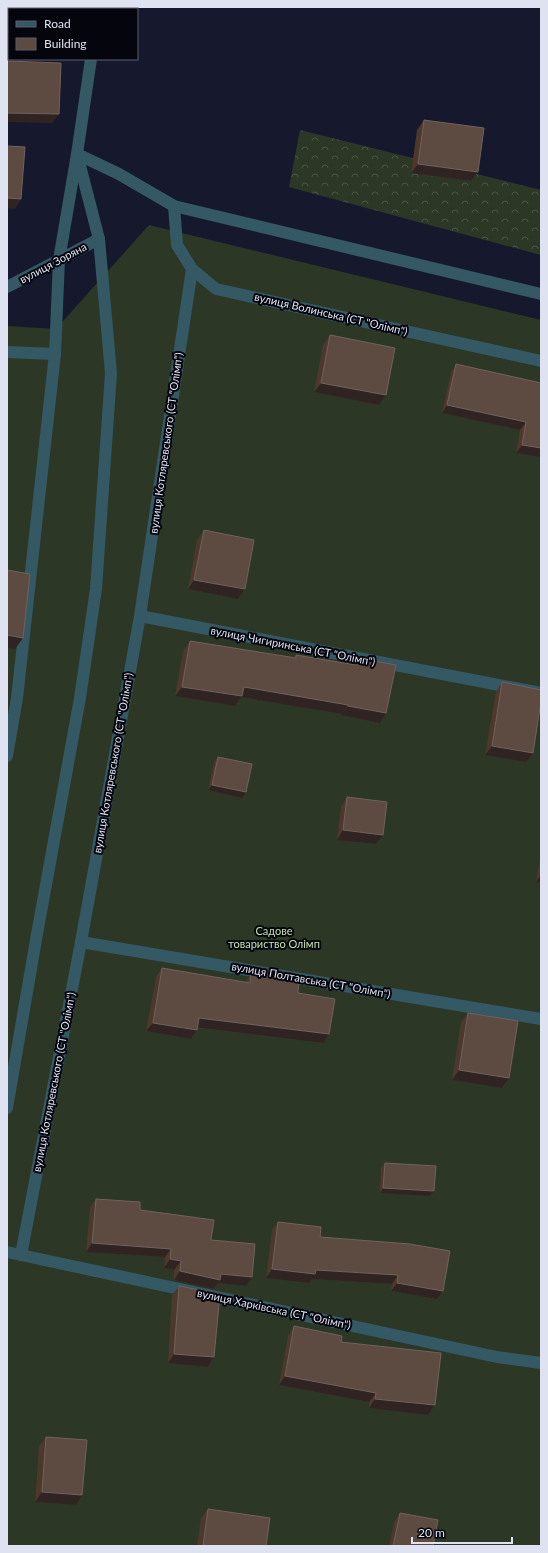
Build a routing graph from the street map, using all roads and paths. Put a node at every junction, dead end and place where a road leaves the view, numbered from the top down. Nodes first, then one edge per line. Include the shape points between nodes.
1 (91, 60) edge
2 (76, 154) junction
3 (174, 206) junction
4 (99, 239) junction
5 (60, 260) junction
6 (192, 269) junction
7 (7, 287) edge
8 (541, 294) edge
9 (7, 352) edge
10 (55, 354) junction
11 (541, 361) edge
12 (140, 616) junction
13 (541, 693) edge
14 (12, 697) edge
15 (7, 756) edge
16 (81, 942) junction
17 (541, 1019) edge
18 (7, 1108) edge
19 (7, 1252) edge
20 (22, 1255) junction
21 (541, 1363) edge

1 - 2 street
2 - 3 street via 119,174
2 - 4 street
2 - 5 street
3 - 6 street, вулиця Волинська (СТ "Олімп") via 178,245
3 - 8 street
4 - 5 street, вулиця Зоряна
4 - 18 street via 111,373 96,589 80,698
5 - 7 street, вулиця Зоряна
5 - 10 street
6 - 11 street, вулиця Волинська (СТ "Олімп") via 216,289
6 - 12 street, вулиця Котляревського (СТ "Олімп")
9 - 10 street
10 - 14 street
12 - 13 street, вулиця Чигиринська (СТ "Олімп")
12 - 16 street, вулиця Котляревського (СТ "Олімп")
14 - 15 street
16 - 17 street, вулиця Полтавська (СТ "Олімп")
16 - 20 street, вулиця Котляревського (СТ "Олімп")
19 - 20 street, вулиця Харківська (СТ "Олімп")
20 - 21 street, вулиця Харківська (СТ "Олімп") via 497,1357

